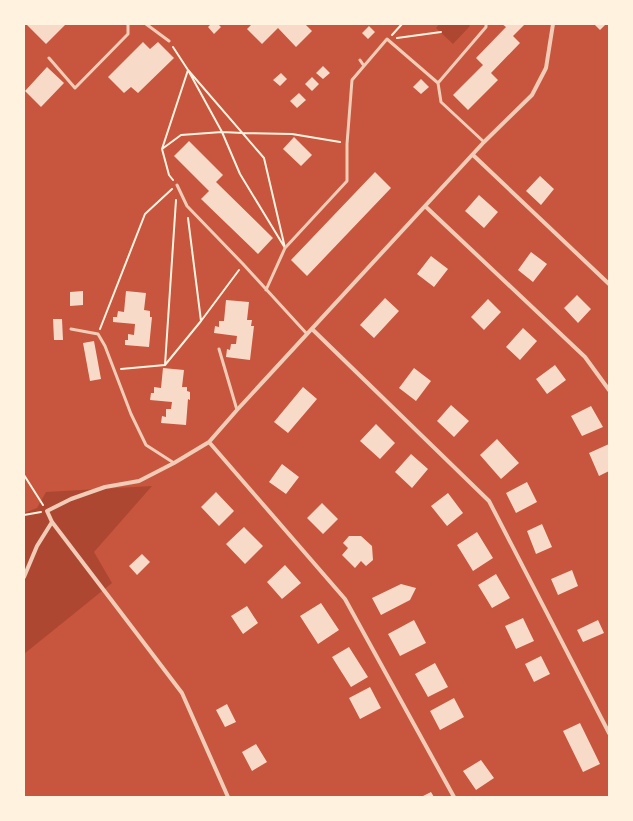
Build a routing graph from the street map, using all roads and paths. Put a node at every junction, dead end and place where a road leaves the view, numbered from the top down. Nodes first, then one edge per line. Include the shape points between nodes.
1 (128, 24) edge
2 (146, 24) edge
3 (402, 24) edge
4 (486, 24) edge
5 (553, 24) edge
6 (441, 32) dead end
7 (387, 39) junction
8 (168, 41) joint
9 (49, 58) dead end
10 (360, 60) dead end
11 (364, 66) junction
12 (188, 70) junction
13 (438, 83) junction
14 (222, 132) junction
15 (243, 134) junction
16 (484, 142) junction
17 (347, 144) junction
18 (162, 149) junction
19 (473, 155) junction
20 (176, 185) junction
21 (187, 206) junction
22 (425, 206) junction
23 (285, 248) junction
24 (243, 264) junction
25 (609, 284) edge
26 (266, 290) junction
27 (201, 321) junction
28 (71, 329) dead end
29 (312, 329) junction
30 (98, 334) junction
31 (307, 334) junction
32 (219, 349) dead end
33 (165, 365) junction
34 (113, 370) junction
35 (609, 390) edge
36 (237, 410) junction
37 (209, 442) junction
38 (174, 463) junction
39 (24, 475) edge
40 (47, 511) junction
41 (24, 515) edge
42 (52, 522) junction
43 (24, 577) edge
44 (609, 733) edge
45 (228, 797) edge
46 (454, 797) edge

1 - 9 lane via 128,34 76,88
2 - 8 lane
3 - 7 path
4 - 13 lane
5 - 16 street via 546,68 532,95
6 - 7 path
7 - 11 lane
7 - 13 lane
8 - 12 path
10 - 11 lane
11 - 17 lane via 352,80
12 - 14 path
12 - 15 path
12 - 18 path
13 - 16 lane via 441,102
14 - 15 path
14 - 18 path via 181,135
14 - 23 path via 240,174
15 - 17 path via 292,134
15 - 23 path via 264,158
16 - 19 street
17 - 23 lane via 347,181
18 - 20 path via 169,175
19 - 22 street
19 - 25 street
20 - 21 lane
20 - 30 path via 145,214
20 - 33 path
21 - 24 lane
21 - 27 path
22 - 29 street
22 - 35 street via 585,357
23 - 26 lane
24 - 26 lane
24 - 27 path
26 - 31 lane
27 - 33 path
28 - 30 lane
29 - 31 street
29 - 44 street via 489,501
30 - 34 lane
31 - 36 street
32 - 36 lane
33 - 34 path
34 - 38 lane via 146,445
36 - 37 street
37 - 38 street
37 - 46 street via 345,600
38 - 40 street via 139,481 105,487 70,499
39 - 40 path
40 - 41 path
40 - 42 street
42 - 43 street via 36,546
42 - 45 street via 182,693

